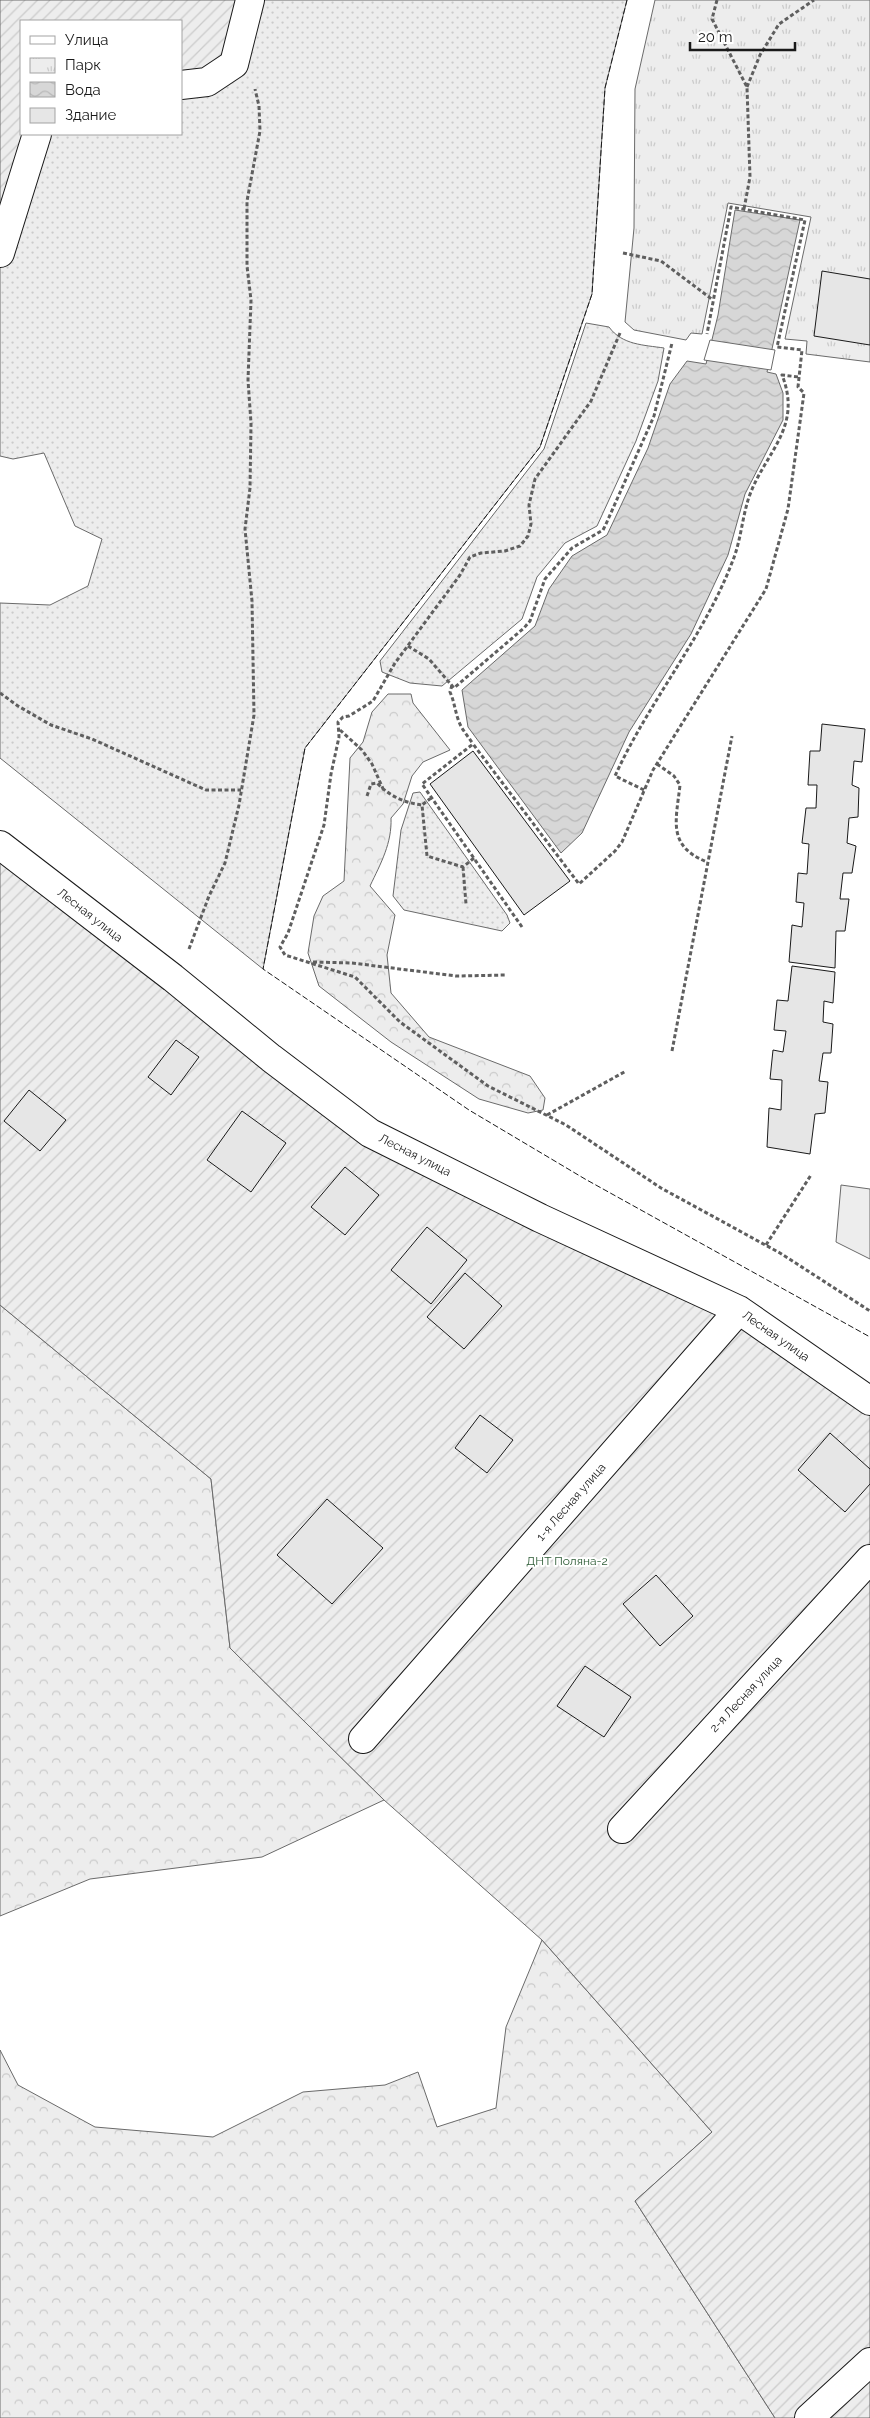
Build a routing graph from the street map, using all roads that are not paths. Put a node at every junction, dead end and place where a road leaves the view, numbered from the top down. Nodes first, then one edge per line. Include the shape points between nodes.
1 (250, 0) edge
2 (182, 85) edge
3 (37, 135) edge
4 (0, 253) edge
5 (0, 845) edge
6 (739, 1310) junction
7 (870, 1401) edge
8 (870, 1559) edge
9 (363, 1738) dead end
10 (622, 1829) dead end
11 (870, 2362) edge
12 (809, 2418) edge

1 - 2 street via 234,64 207,82
3 - 4 street
5 - 6 street, Лесная улица via 370,1132 540,1218
6 - 7 street, Лесная улица
6 - 9 street, 1-я Лесная улица
8 - 10 street, 2-я Лесная улица
11 - 12 street

